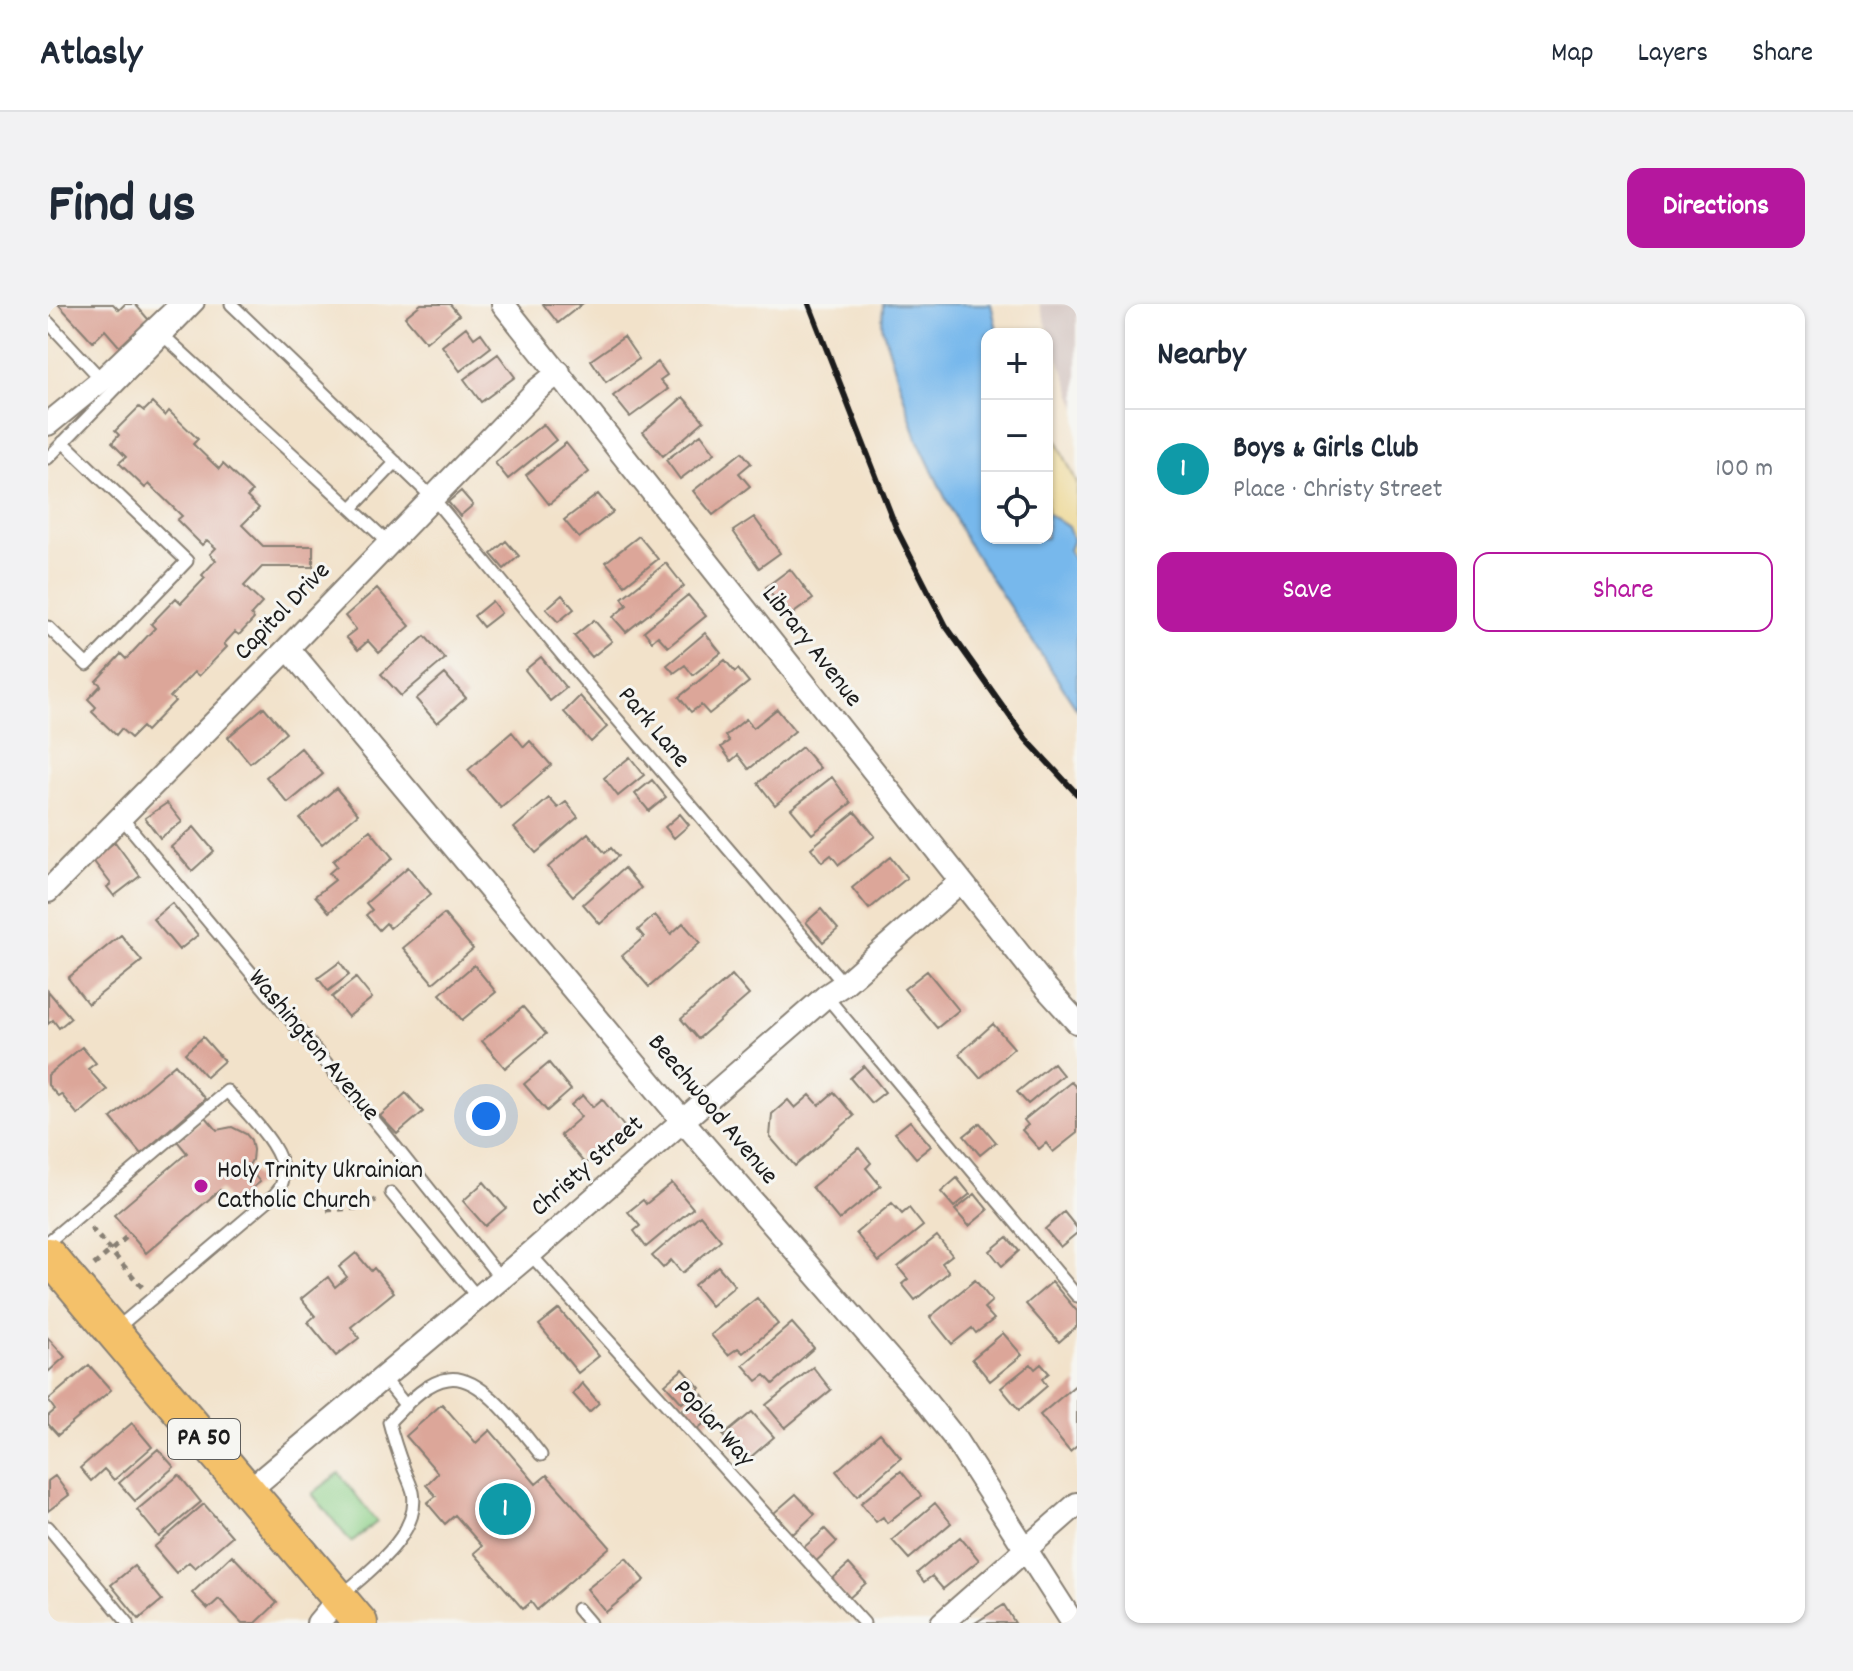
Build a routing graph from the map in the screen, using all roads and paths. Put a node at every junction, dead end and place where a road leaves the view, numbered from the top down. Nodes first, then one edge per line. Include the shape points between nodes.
1 (182, 304) edge
2 (198, 304) edge
3 (231, 304) edge
4 (503, 304) edge
5 (48, 322) edge
6 (165, 337) junction
7 (559, 372) junction
8 (102, 380) junction
9 (48, 424) edge
10 (63, 442) junction
11 (48, 458) edge
12 (396, 462) junction
13 (433, 498) junction
14 (352, 508) junction
15 (389, 543) junction
16 (48, 627) edge
17 (288, 648) junction
18 (121, 817) junction
19 (961, 881) junction
20 (48, 891) edge
21 (835, 990) junction
22 (1077, 1022) edge
23 (683, 1121) junction
24 (391, 1193) joint
25 (327, 1210) dead end
26 (80, 1215) junction
27 (130, 1234) dead end
28 (111, 1250) junction
29 (530, 1254) junction
30 (102, 1258) dead end
31 (51, 1262) edge
32 (501, 1279) junction
33 (143, 1288) dead end
34 (1077, 1296) edge
35 (478, 1298) junction
36 (113, 1332) junction
37 (383, 1377) junction
38 (406, 1406) junction
39 (541, 1455) dead end
40 (248, 1491) junction
41 (1077, 1504) edge
42 (48, 1527) edge
43 (1025, 1548) junction
44 (578, 1609) dead end
45 (339, 1615) edge
46 (128, 1623) edge
47 (590, 1623) edge
48 (864, 1623) edge
49 (942, 1623) edge
50 (1073, 1623) edge

1 - 8 street
2 - 6 lane
3 - 12 lane, Park Lane
4 - 7 street, Library Avenue
5 - 8 lane
6 - 10 lane
6 - 14 lane
7 - 13 street, Capitol Drive
7 - 19 street, Library Avenue
8 - 9 street
10 - 11 lane
10 - 16 lane via 187,561 87,665
12 - 13 lane, Park Lane
12 - 14 lane
13 - 15 street, Capitol Drive
13 - 21 lane, Park Lane
14 - 15 lane
15 - 17 street, Capitol Drive
17 - 18 street, Capitol Drive
17 - 23 street, Beechwood Avenue
18 - 20 street, Capitol Drive
18 - 32 lane, Washington Avenue
19 - 21 street, Christy Street
19 - 22 street, Library Avenue
21 - 23 street, Christy Street
21 - 34 lane, Park Lane
23 - 29 street, Christy Street
23 - 43 street, Beechwood Avenue via 919,1393
24 - 25 path via 359,1208
24 - 35 lane
26 - 28 path
26 - 31 lane
26 - 36 lane via 227,1091 277,1150 281,1184 273,1196
27 - 28 path
28 - 30 path
28 - 33 path
29 - 32 street, Christy Street
29 - 48 lane, Poplar Way
31 - 36 main road, PA 50
32 - 35 street, Christy Street
35 - 37 street, Christy Street
36 - 40 main road, PA 50
37 - 38 lane
37 - 40 street, Christy Street
38 - 39 lane via 424,1389 463,1379 503,1409
38 - 45 lane via 389,1422 413,1493 411,1518
40 - 45 main road, PA 50
41 - 43 street
42 - 46 lane
43 - 49 street
43 - 50 street, Beechwood Avenue
44 - 47 lane

